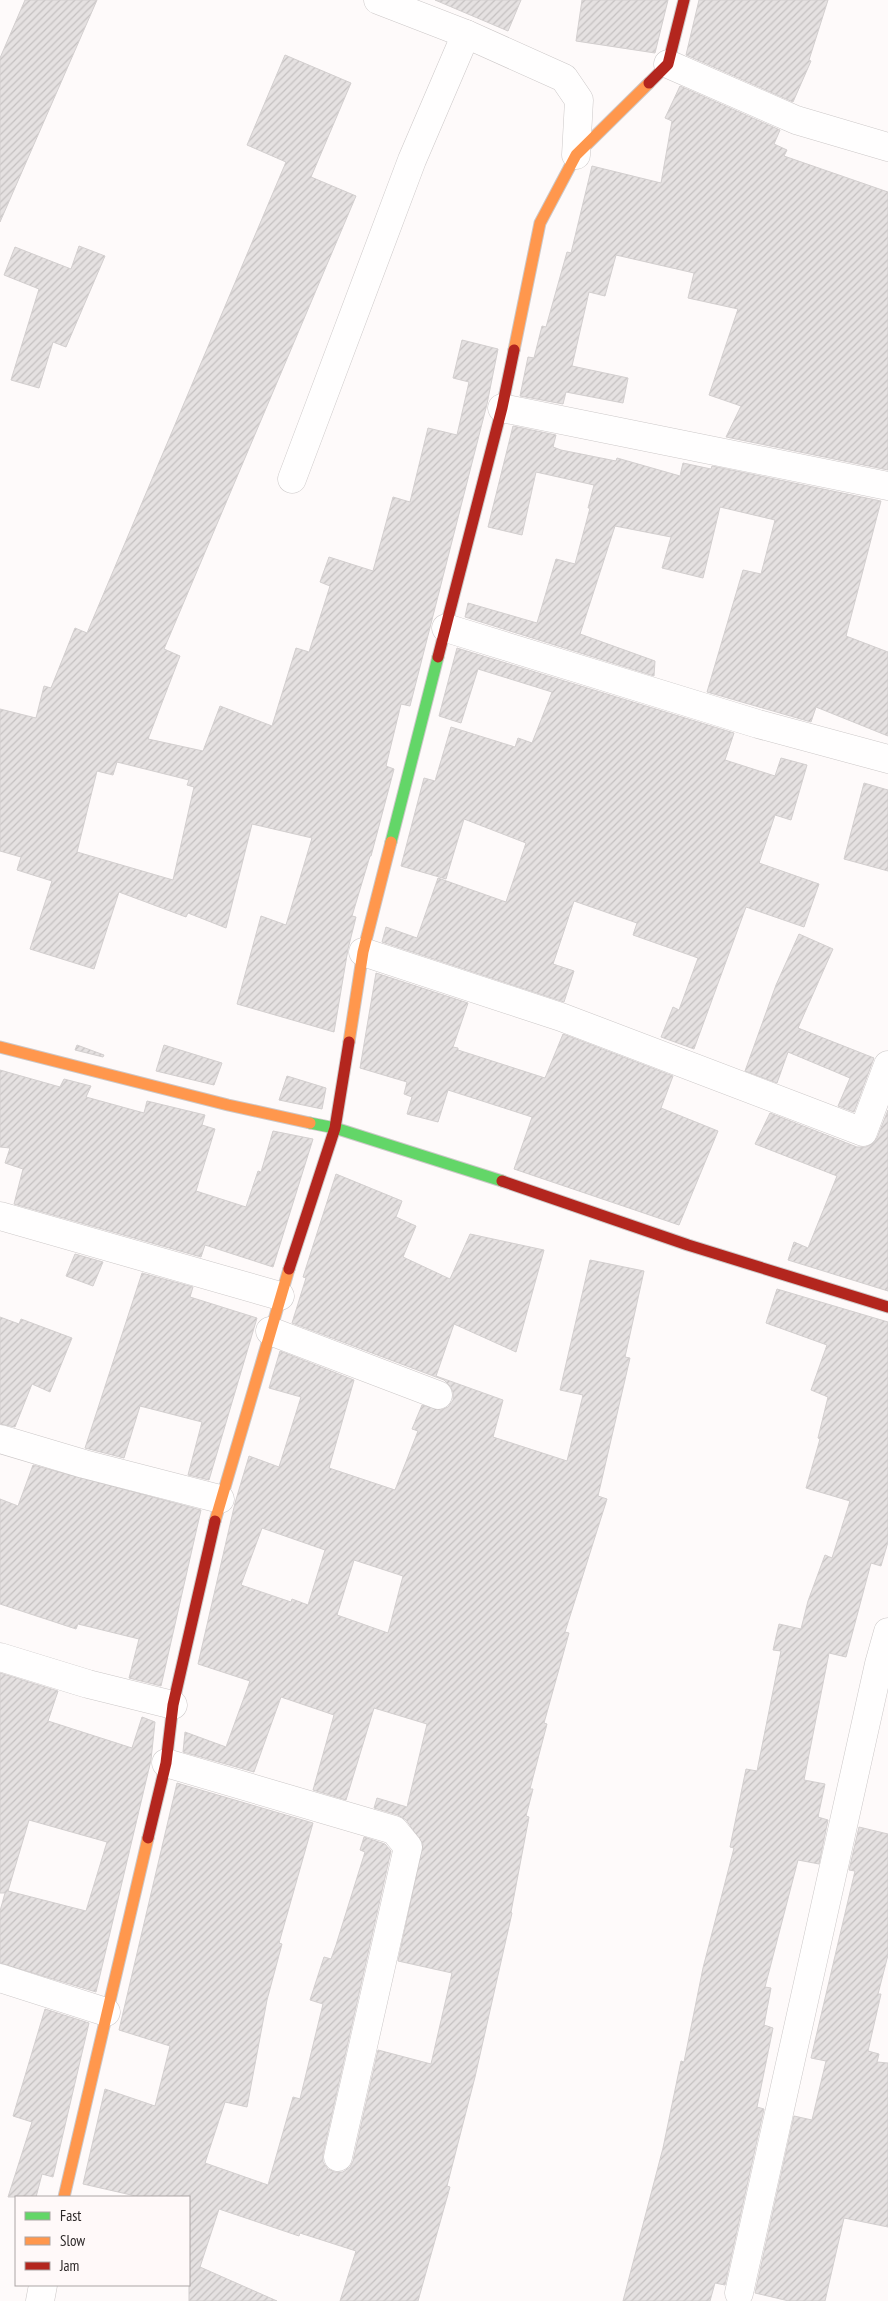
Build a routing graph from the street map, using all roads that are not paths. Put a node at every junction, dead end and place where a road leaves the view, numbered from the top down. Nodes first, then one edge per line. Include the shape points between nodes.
1 (378, 0) edge
2 (684, 0) edge
3 (466, 34) junction
4 (668, 64) junction
5 (888, 147) edge
6 (576, 156) junction
7 (502, 408) junction
8 (292, 479) dead end
9 (888, 486) edge
10 (446, 628) junction
11 (888, 759) edge
12 (364, 952) junction
13 (0, 1047) edge
14 (888, 1065) edge
15 (335, 1128) junction
16 (0, 1216) edge
17 (280, 1296) junction
18 (888, 1307) edge
19 (270, 1331) junction
20 (438, 1394) dead end
21 (0, 1439) edge
22 (220, 1499) junction
23 (888, 1632) edge
24 (0, 1657) edge
25 (174, 1705) junction
26 (166, 1762) junction
27 (0, 1978) edge
28 (106, 2012) junction
29 (338, 2157) dead end
30 (64, 2196) edge
31 (43, 2286) edge
32 (738, 2293) dead end
33 (40, 2301) edge

1 - 3 street
2 - 4 street
3 - 6 street via 564,78 579,100
3 - 8 street via 412,160
4 - 5 street via 796,120
4 - 6 street
6 - 7 street via 540,223
7 - 9 street
7 - 10 street
10 - 11 street via 758,724
10 - 12 street
12 - 14 street via 561,1018 863,1132
12 - 15 street
13 - 15 street via 228,1105
15 - 17 street
15 - 18 street via 520,1187 688,1246
16 - 17 street
17 - 19 street
19 - 20 street
19 - 22 street
21 - 22 street
22 - 25 street
23 - 32 street
24 - 25 street via 88,1684
25 - 26 street
26 - 28 street
26 - 29 street via 394,1830 408,1847
27 - 28 street
28 - 30 street
31 - 33 street

